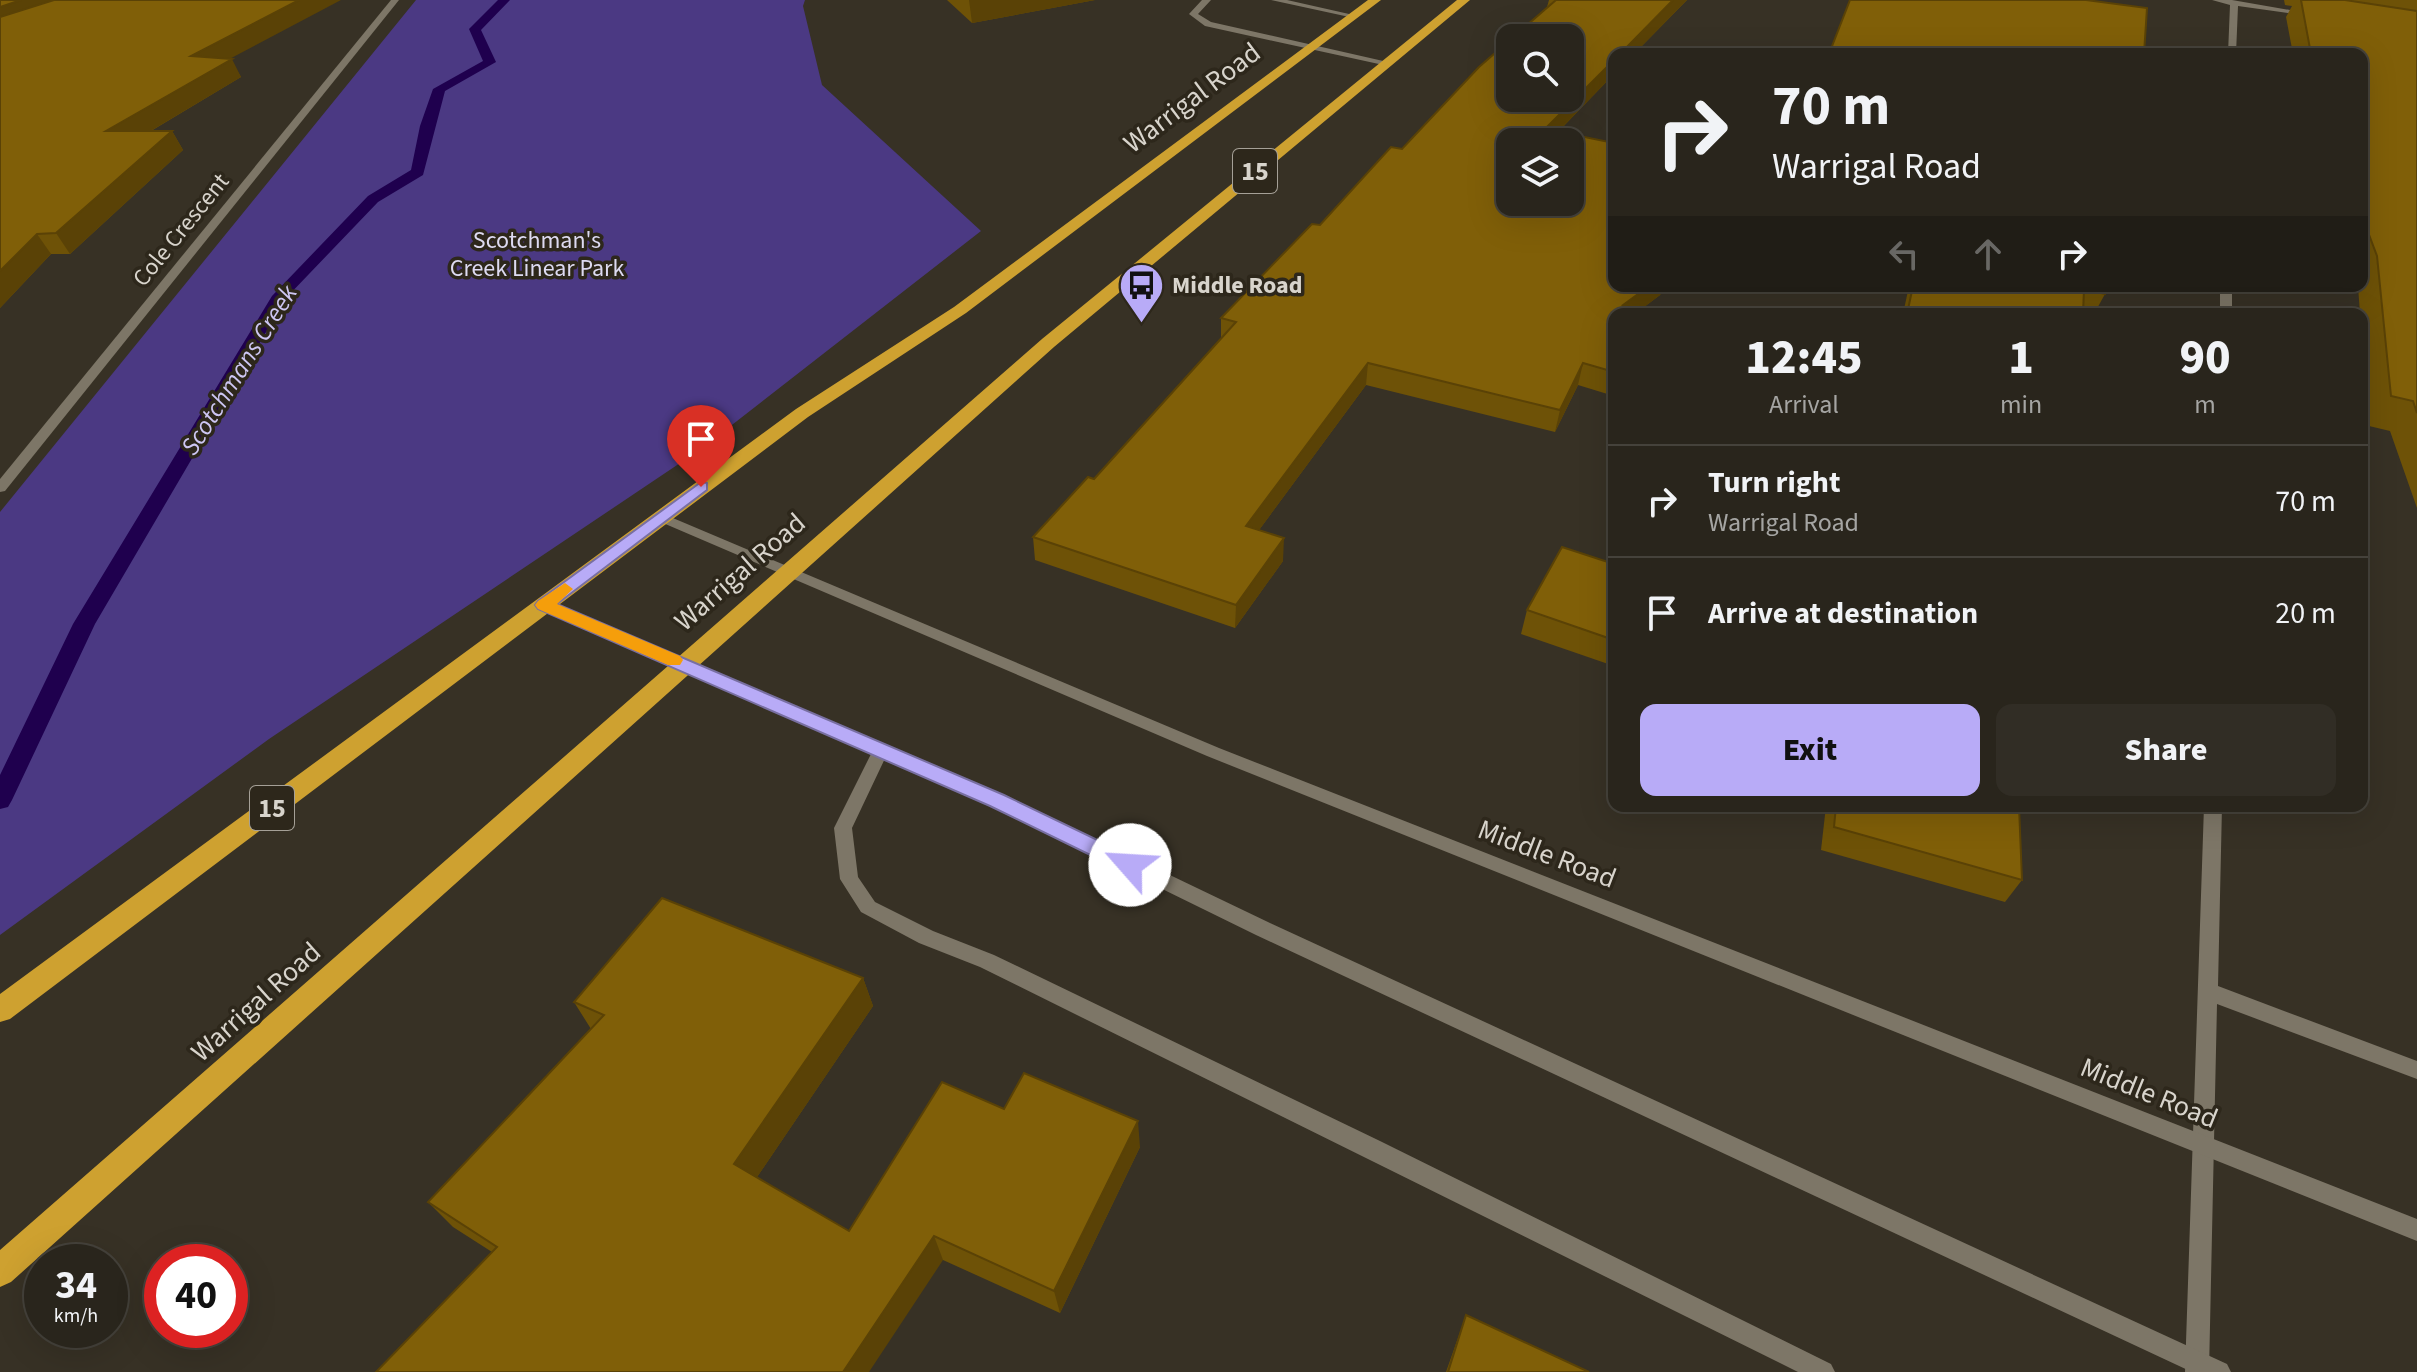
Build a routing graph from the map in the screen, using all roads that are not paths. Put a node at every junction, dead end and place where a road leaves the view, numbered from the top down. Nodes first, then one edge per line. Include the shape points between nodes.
1 (395, 0) edge
2 (1207, 0) edge
3 (1275, 0) edge
4 (1375, 0) edge
5 (1464, 0) edge
6 (2216, 0) edge
7 (2234, 3) junction
8 (1354, 16) junction
9 (2325, 17) edge
10 (1311, 48) junction
11 (2232, 48) edge
12 (1388, 63) junction
13 (0, 488) edge
14 (661, 517) junction
15 (789, 572) junction
16 (544, 605) junction
17 (684, 664) junction
18 (881, 750) junction
19 (2213, 812) edge
20 (2207, 991) junction
21 (0, 1010) edge
22 (2417, 1070) edge
23 (2417, 1230) edge
24 (0, 1271) edge
25 (1823, 1372) edge
26 (2197, 1372) edge
27 (2219, 1372) edge

1 - 13 street, Cole Crescent
2 - 10 street via 1193,14 1208,24
3 - 8 street
4 - 8 highway, Warrigal Road / 15
5 - 12 highway, Warrigal Road / 15
6 - 7 street
7 - 9 street
7 - 11 street
8 - 10 highway, Warrigal Road / 15
10 - 12 street
10 - 14 highway, Warrigal Road / 15 via 960,310 802,413
12 - 15 highway, Warrigal Road / 15 via 1048,343
14 - 15 street, Middle Road
14 - 16 highway, Warrigal Road / 15
15 - 17 highway, Warrigal Road / 15
15 - 23 street, Middle Road via 1213,752
16 - 17 street
16 - 21 highway, Warrigal Road / 15
17 - 18 street
17 - 24 highway, Warrigal Road / 15
18 - 25 street via 843,828 849,879 868,907
18 - 27 street
19 - 20 street
20 - 22 street
20 - 26 street

